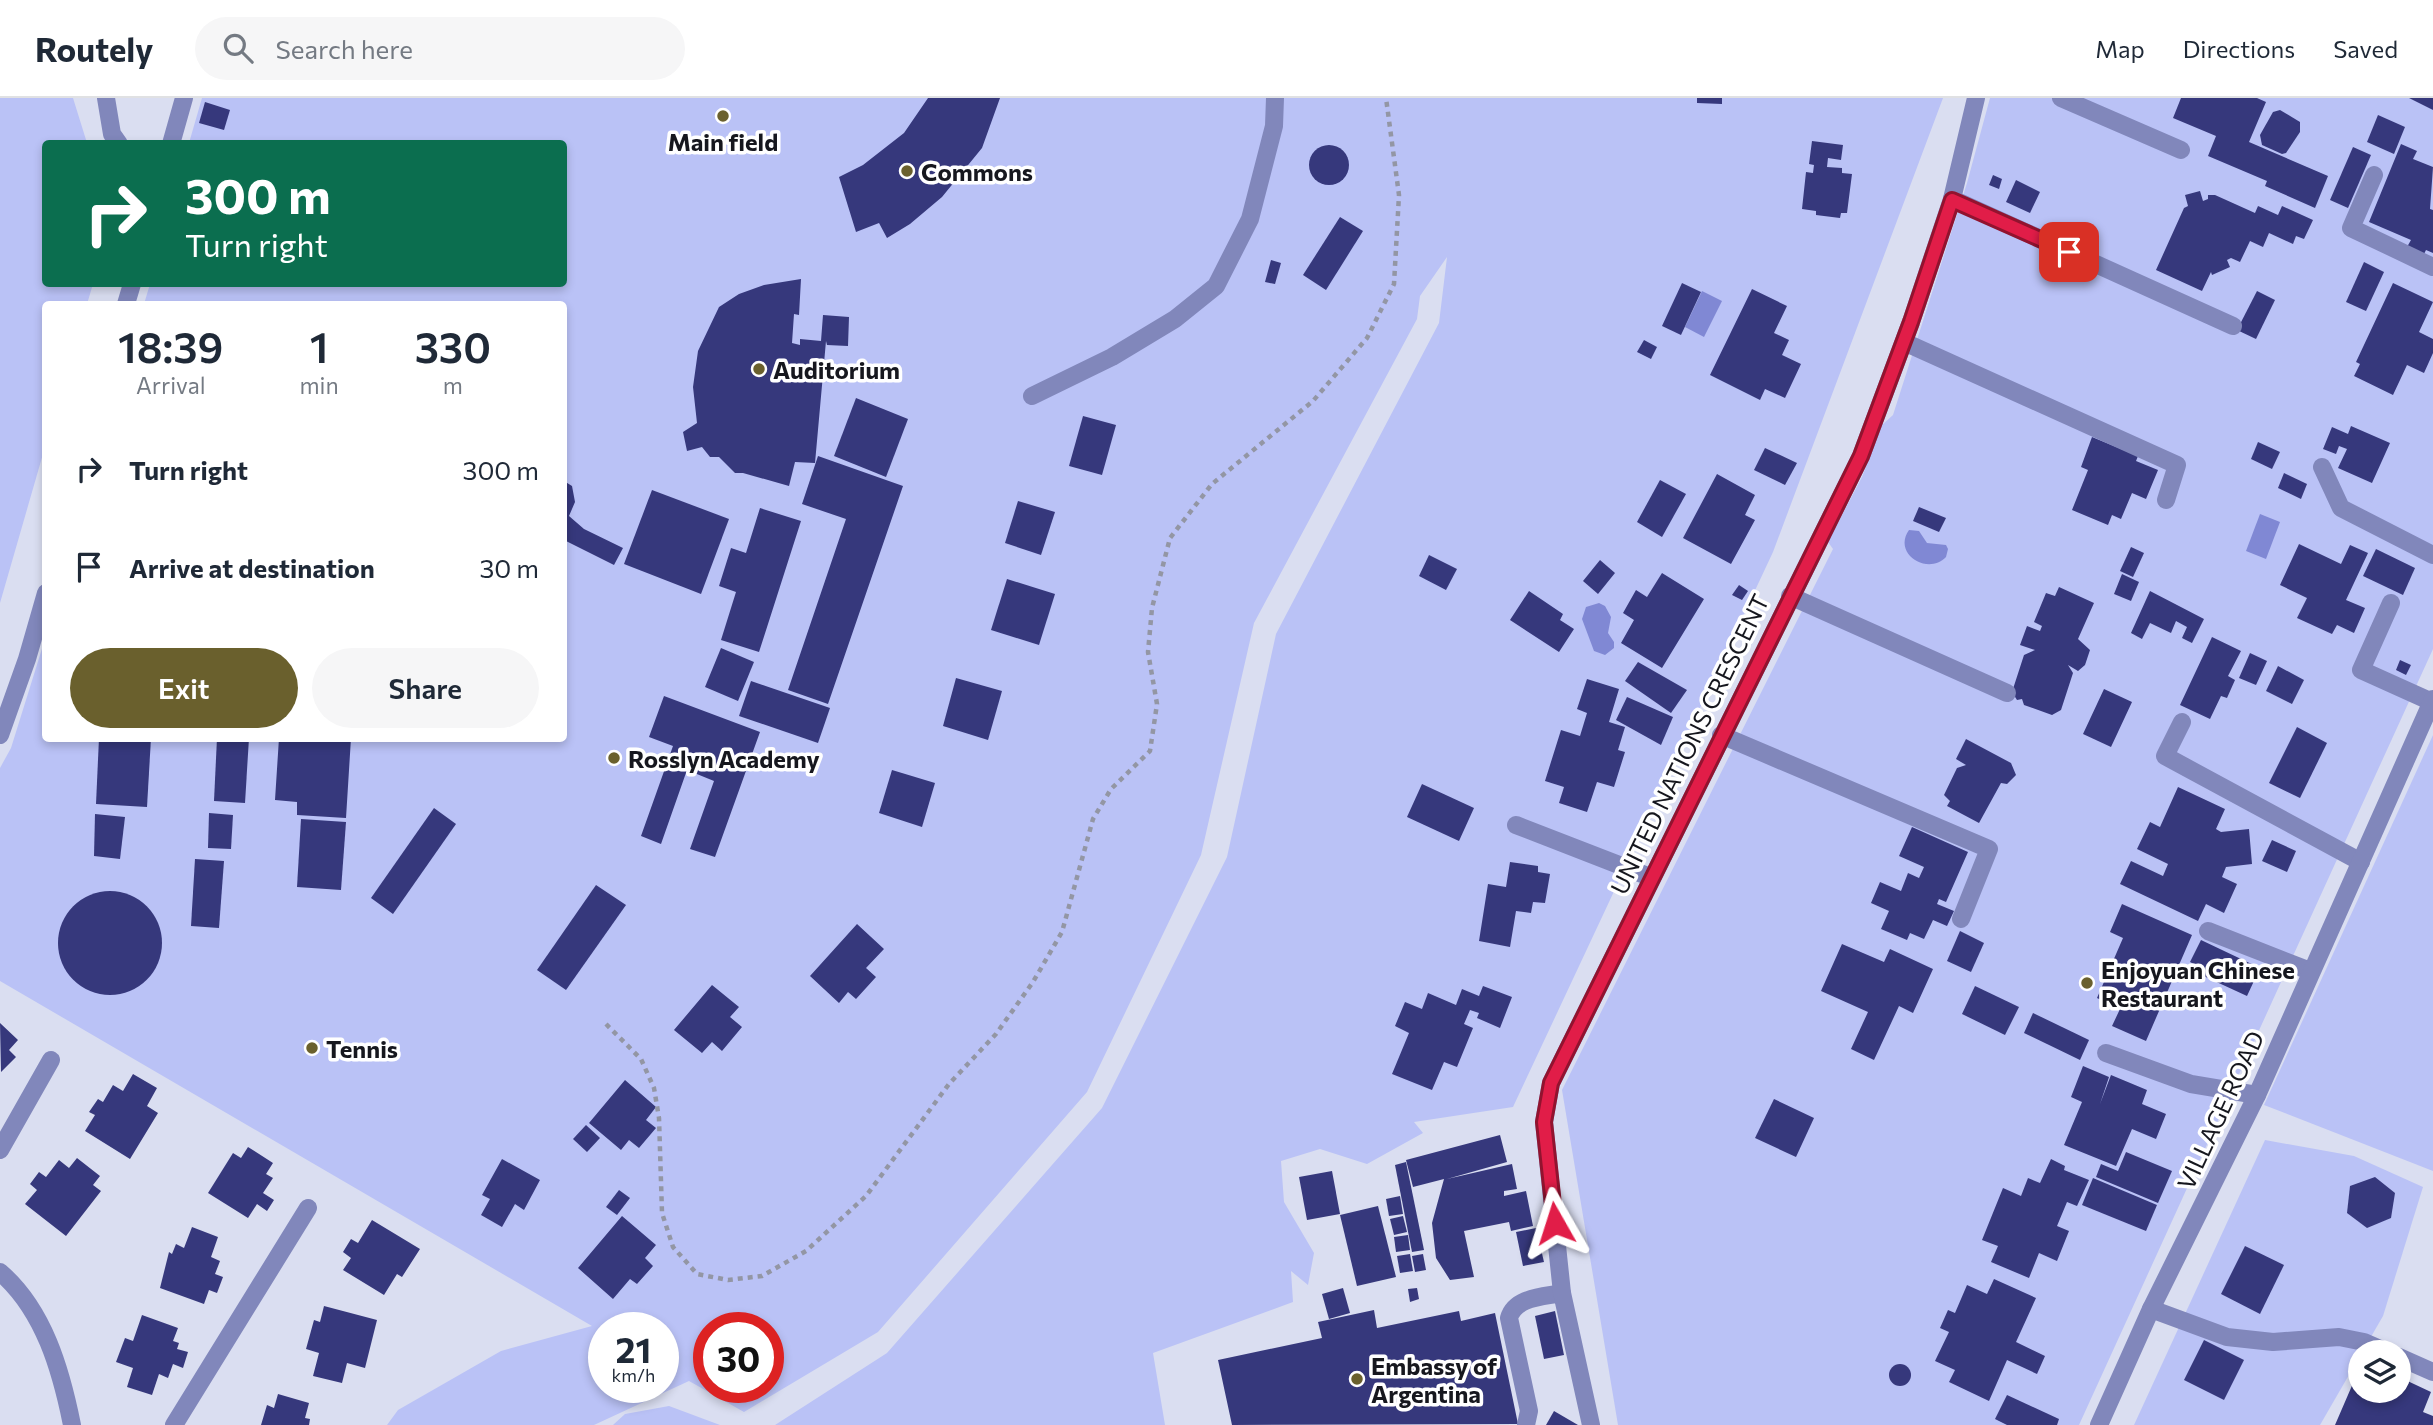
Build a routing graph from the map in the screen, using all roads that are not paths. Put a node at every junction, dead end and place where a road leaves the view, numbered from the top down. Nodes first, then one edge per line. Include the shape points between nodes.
1 (106, 98) edge
2 (184, 98) edge
3 (1275, 98) edge
4 (1976, 98) edge
5 (2061, 98) edge
6 (116, 140) edge
7 (173, 140) edge
8 (2181, 150) dead end
9 (2374, 175) dead end
10 (1952, 200) junction
11 (2433, 267) edge
12 (2233, 326) dead end
13 (1903, 342) junction
14 (1032, 396) dead end
15 (2322, 467) dead end
16 (2166, 500) dead end
17 (2433, 555) edge
18 (1790, 596) junction
19 (2391, 603) dead end
20 (42, 607) edge
21 (2007, 694) dead end
22 (2432, 700) edge
23 (2182, 722) dead end
24 (0, 735) edge
25 (1721, 735) junction
26 (1516, 825) dead end
27 (2361, 862) junction
28 (1650, 877) junction
29 (1961, 919) dead end
30 (2208, 931) dead end
31 (2310, 971) junction
32 (2106, 1053) dead end
33 (51, 1060) dead end
34 (2257, 1096) junction
35 (0, 1150) edge
36 (307, 1208) dead end
37 (0, 1272) edge
38 (1562, 1293) junction
39 (2151, 1309) junction
40 (2354, 1340) edge
41 (2411, 1362) edge
42 (2433, 1372) edge
43 (72, 1425) edge
44 (174, 1425) edge
45 (1526, 1425) edge
46 (1591, 1425) edge
47 (2099, 1425) edge

1 - 6 street
2 - 7 street
3 - 14 street via 1275,126 1250,219 1216,286 1175,319 1112,357
4 - 10 street, UNITED NATIONS CRESCENT
5 - 8 street
9 - 11 street via 2351,228
10 - 12 street
10 - 13 street, UNITED NATIONS CRESCENT
13 - 16 street via 2177,465
13 - 18 street, UNITED NATIONS CRESCENT via 1861,456
15 - 17 street via 2341,508
18 - 21 street
18 - 25 street, UNITED NATIONS CRESCENT
19 - 22 street via 2361,670
20 - 24 street
22 - 27 street, VILLAGE ROAD
23 - 27 street via 2165,755
25 - 28 street, UNITED NATIONS CRESCENT
25 - 29 street via 1989,849
26 - 28 street
27 - 31 street, VILLAGE ROAD
28 - 38 street, UNITED NATIONS CRESCENT via 1551,1083 1544,1122
30 - 31 street
31 - 34 street, VILLAGE ROAD
32 - 34 street via 2191,1084
33 - 35 street
34 - 39 street, VILLAGE ROAD
36 - 44 street
37 - 43 street via 37,1317 57,1365
38 - 45 street via 1518,1303 1509,1318 1527,1398
38 - 46 street, UNITED NATIONS CRESCENT
39 - 40 street via 2227,1337 2273,1342
39 - 47 street, VILLAGE ROAD
41 - 42 street

